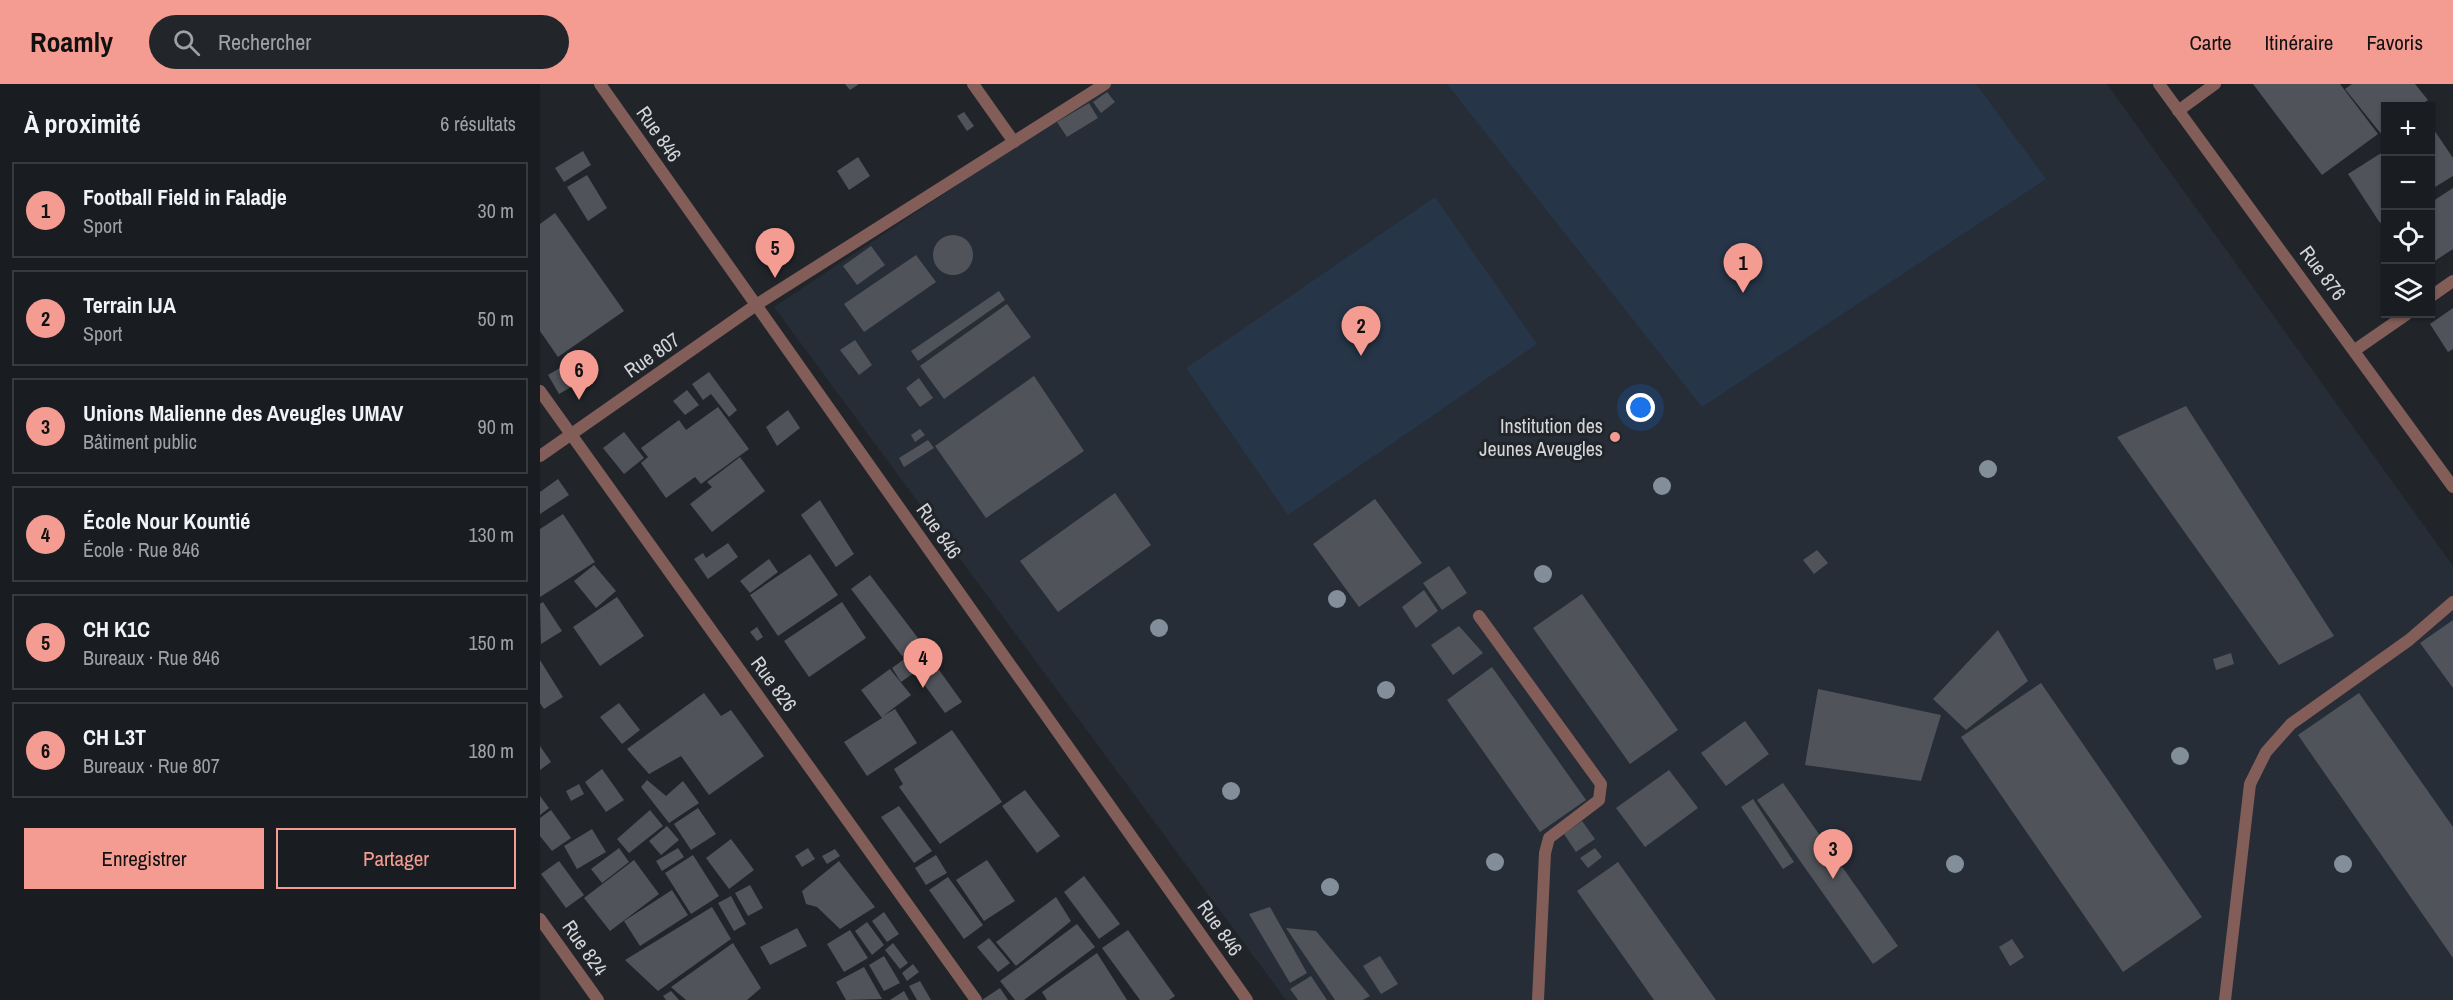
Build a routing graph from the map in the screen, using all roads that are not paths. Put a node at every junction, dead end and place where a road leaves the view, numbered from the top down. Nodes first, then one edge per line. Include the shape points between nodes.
1 (600, 84) edge
2 (973, 84) edge
3 (1105, 84) edge
4 (2159, 84) edge
5 (2215, 84) edge
6 (2178, 111) junction
7 (1014, 142) junction
8 (2453, 280) edge
9 (2435, 293) edge
10 (756, 305) junction
11 (2401, 318) edge
12 (2355, 350) junction
13 (540, 391) edge
14 (572, 435) junction
15 (540, 456) edge
16 (2453, 487) edge
17 (2453, 602) edge
18 (1479, 616) dead end
19 (540, 919) edge
20 (598, 1000) edge
21 (976, 1000) edge
22 (1247, 1000) edge
23 (1538, 1000) edge
24 (2225, 1000) edge

1 - 10 street, Rue 846
2 - 7 street
3 - 7 street, Rue 807
4 - 6 street, Rue 876
5 - 6 street
6 - 12 street, Rue 876
7 - 10 street, Rue 807
8 - 9 street
10 - 14 street, Rue 807
10 - 22 street, Rue 846
11 - 12 street
12 - 16 street, Rue 876
13 - 14 street, Rue 826
14 - 15 street, Rue 807
14 - 21 street, Rue 826
17 - 24 street via 2409,640 2291,724 2266,752 2250,784
18 - 23 street via 1601,784 1599,800 1549,838
19 - 20 street, Rue 824

